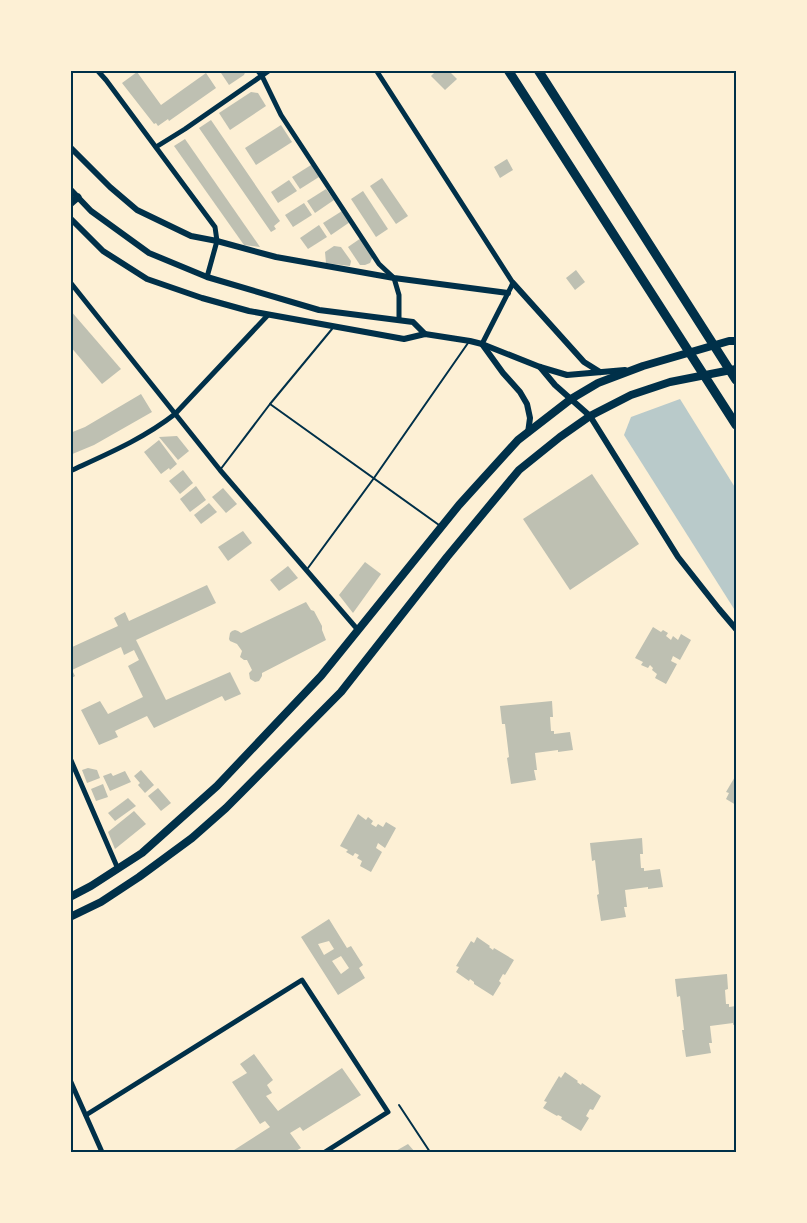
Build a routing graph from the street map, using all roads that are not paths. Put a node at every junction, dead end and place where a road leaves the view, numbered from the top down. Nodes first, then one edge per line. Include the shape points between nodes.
1 (97, 70) edge
2 (257, 70) edge
3 (270, 70) edge
4 (376, 70) edge
5 (508, 70) edge
6 (538, 70) edge
7 (262, 76) junction
8 (70, 147) edge
9 (156, 147) junction
10 (70, 189) edge
11 (78, 197) junction
12 (70, 204) edge
13 (70, 218) edge
14 (217, 241) junction
15 (207, 277) junction
16 (394, 278) junction
17 (70, 282) edge
18 (513, 283) junction
19 (508, 293) junction
20 (268, 315) junction
21 (399, 320) junction
22 (333, 327) junction
23 (425, 334) junction
24 (470, 341) junction
25 (736, 341) edge
26 (482, 344) junction
27 (540, 367) junction
28 (632, 370) junction
29 (600, 372) junction
30 (736, 376) edge
31 (571, 399) junction
32 (270, 404) junction
33 (175, 414) junction
34 (591, 416) junction
35 (736, 425) edge
36 (528, 433) junction
37 (220, 470) junction
38 (70, 471) edge
39 (374, 478) junction
40 (441, 527) junction
41 (306, 571) junction
42 (736, 629) edge
43 (358, 630) junction
44 (70, 758) edge
45 (118, 869) junction
46 (70, 897) edge
47 (70, 917) edge
48 (70, 1080) edge
49 (87, 1115) junction
50 (102, 1152) edge
51 (325, 1152) edge

1 - 9 street
2 - 7 street
3 - 7 street
4 - 18 street
5 - 35 highway
6 - 30 highway
7 - 9 street
7 - 16 street via 281,115 379,264
8 - 14 street via 137,210 191,236
9 - 14 street via 215,227
10 - 11 street
11 - 12 main road
11 - 15 street via 149,253
13 - 20 street via 103,251 147,279
14 - 15 street
14 - 16 street via 276,257
15 - 21 street via 319,310
16 - 19 street
16 - 21 street
17 - 33 street
18 - 19 street
18 - 29 street via 584,362
19 - 26 street
20 - 22 street
20 - 33 street
21 - 23 street via 413,322
22 - 23 street via 404,339
22 - 32 lane
23 - 24 street
24 - 26 street
24 - 39 lane
25 - 28 main road
26 - 27 street
26 - 36 street via 527,404
27 - 29 street via 567,375
27 - 31 street
28 - 29 street
28 - 31 main road
30 - 34 main road via 670,382 631,395
31 - 34 street
31 - 36 main road
32 - 37 lane
32 - 39 lane
33 - 37 street
33 - 38 street via 133,442
34 - 42 street via 678,557
34 - 47 main road via 519,470 341,692 226,808 139,877
36 - 40 main road
37 - 41 street
39 - 40 lane
39 - 41 lane
40 - 43 main road
41 - 43 street
43 - 45 main road via 321,676 217,786 142,853
44 - 45 street
45 - 46 main road
48 - 49 street
49 - 50 street
49 - 51 street via 302,980 387,1112

